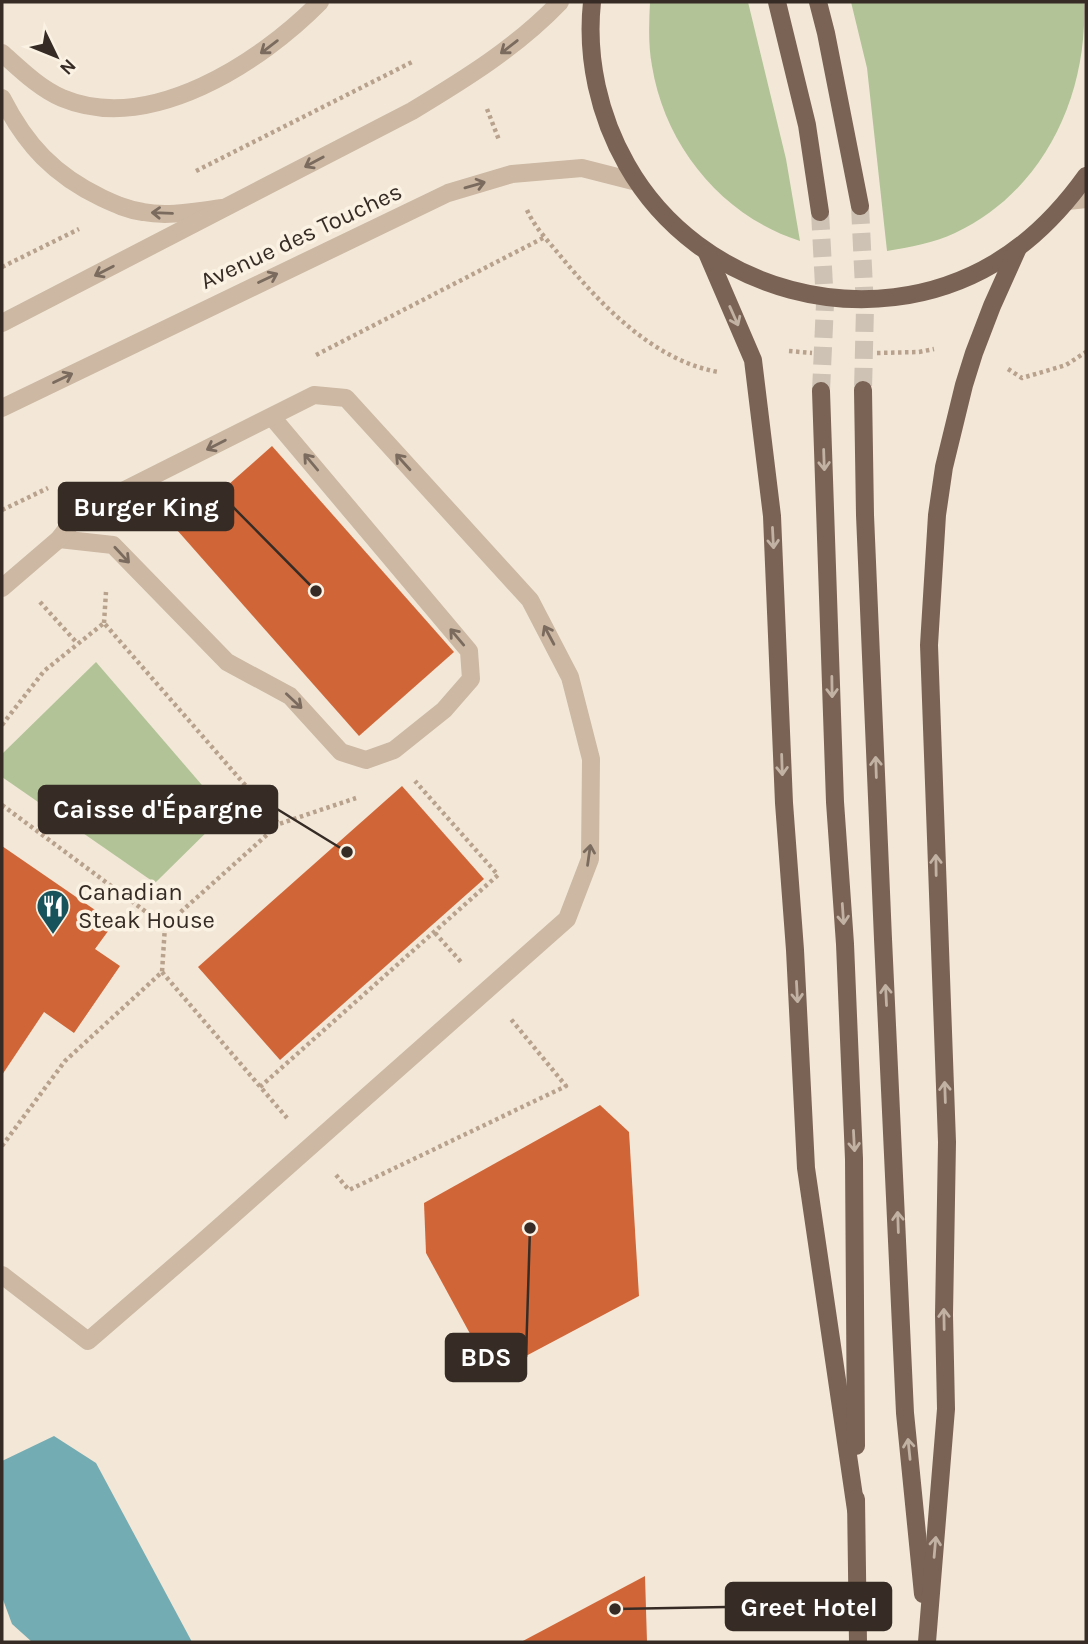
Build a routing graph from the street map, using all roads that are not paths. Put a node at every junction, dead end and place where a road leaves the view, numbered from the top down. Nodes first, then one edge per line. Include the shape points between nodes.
1 (320, 2) edge
2 (560, 2) edge
3 (592, 2) edge
4 (777, 2) edge
5 (818, 2) edge
6 (2, 53) edge
7 (2, 98) edge
8 (1086, 176) edge
9 (636, 182) junction
10 (1086, 199) edge
11 (1068, 201) junction
12 (230, 206) junction
13 (860, 206) tunnel mouth
14 (820, 212) tunnel mouth
15 (1018, 248) junction
16 (707, 253) junction
17 (2, 323) edge
18 (863, 390) tunnel mouth
19 (821, 391) tunnel mouth
20 (2, 408) edge
21 (272, 416) junction
22 (59, 539) junction
23 (2, 588) edge
24 (2, 1275) edge
25 (856, 1510) junction
26 (928, 1641) edge
27 (858, 1642) edge

1 -> 6 street via 259,55 215,80 169,100 127,108 61,98
2 -> 12 street via 473,74
3 - 9 main road via 594,75 609,131
4 - 14 main road via 807,125
5 - 13 main road
12 -> 7 street via 179,214 144,213 81,188 46,163 15,124
8 - 11 main road
9 - 16 main road via 668,220
20 -> 9 street, Avenue des Touches via 448,193 512,174 582,168
10 - 11 street
11 - 15 main road
12 -> 17 street
15 - 16 main road via 945,286 863,300 781,288
26 -> 15 main road via 946,1409 947,1142 930,619 937,514 951,440 974,352
16 -> 25 main road via 753,360 772,516 806,1168
26 -> 18 main road via 905,1413
19 -> 25 main road via 835,802 854,1159
21 -> 22 street via 79,513
22 -> 21 street via 113,545 227,662 290,696 341,752 366,760 394,750 444,710 471,679 469,651
24 -> 21 street via 88,1341 567,919 590,859 591,759 570,677 530,600 346,398 314,395
22 - 23 street
25 - 27 main road

